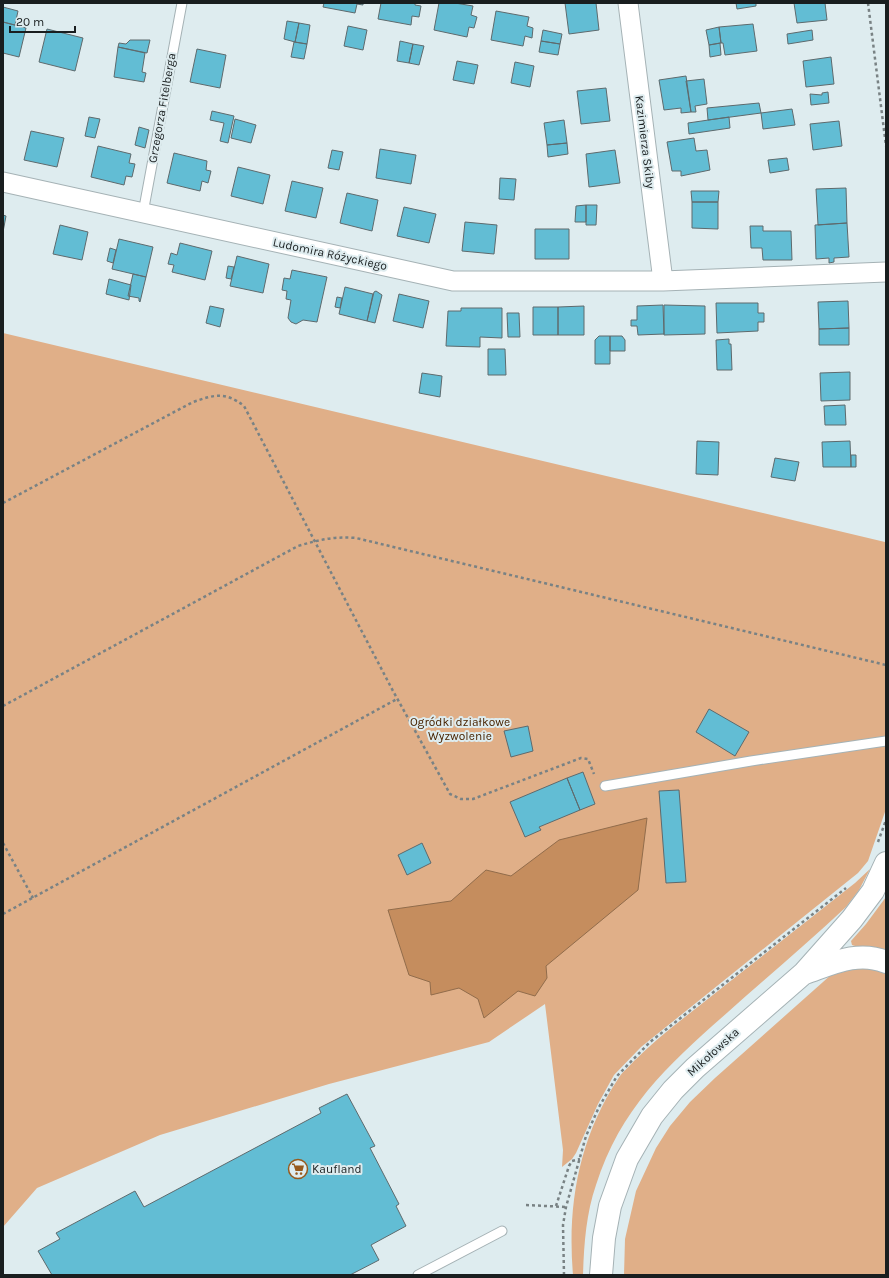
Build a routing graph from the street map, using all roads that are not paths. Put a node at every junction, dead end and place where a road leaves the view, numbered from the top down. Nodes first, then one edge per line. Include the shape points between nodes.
1 (182, 3) edge
2 (628, 3) edge
3 (3, 182) edge
4 (143, 213) junction
5 (886, 272) edge
6 (663, 280) junction
7 (886, 741) edge
8 (605, 786) road end
9 (881, 854) edge
10 (886, 962) edge
11 (804, 973) junction
12 (502, 1231) dead end
13 (600, 1273) edge
14 (418, 1275) edge

1 - 4 lane, Grzegorza Fitelberga
2 - 6 street, Kazimierza Skiby
3 - 4 street, Ludomira Różyckiego
4 - 6 street, Ludomira Różyckiego via 453,281
5 - 6 street, Ludomira Różyckiego
7 - 8 lane
9 - 11 main road, Mikołowska via 873,891
10 - 11 main road via 876,958 859,957
11 - 13 main road, Mikołowska via 695,1068 652,1116 627,1159 610,1206
12 - 14 lane

